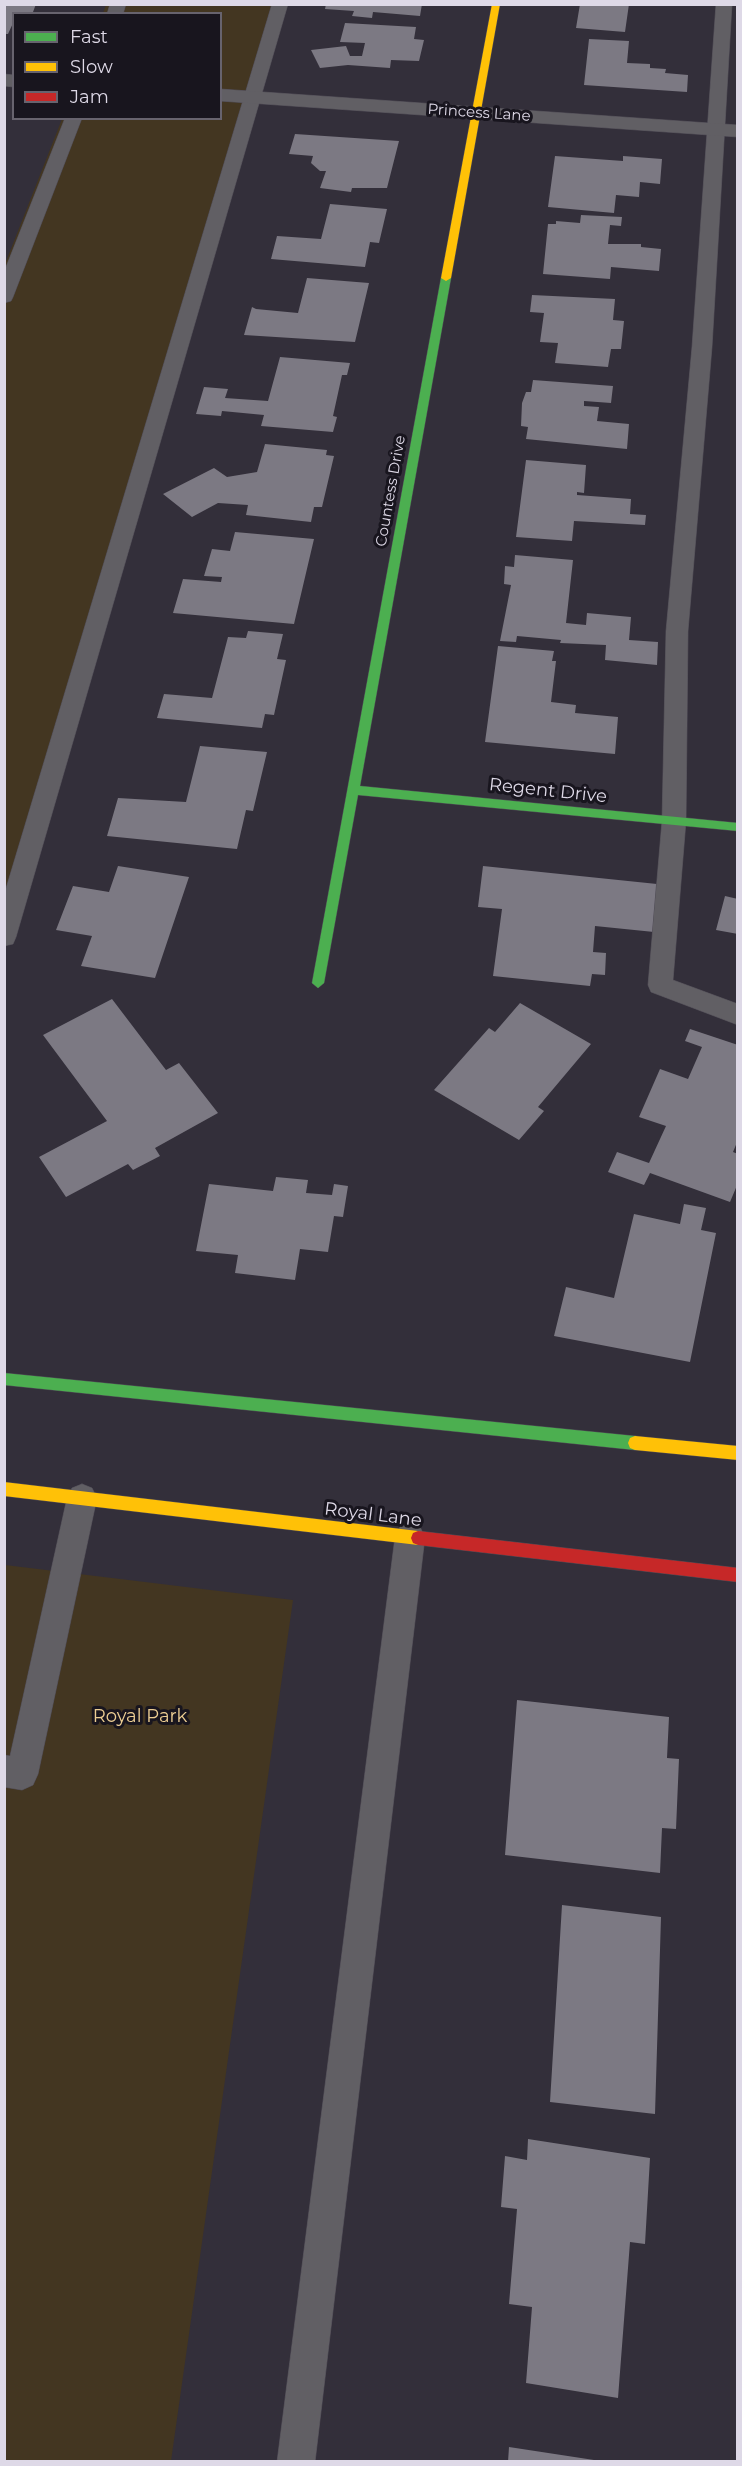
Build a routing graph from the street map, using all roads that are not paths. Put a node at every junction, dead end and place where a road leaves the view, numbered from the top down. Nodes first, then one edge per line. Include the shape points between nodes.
1 (280, 4) edge
2 (496, 4) edge
3 (724, 4) edge
4 (222, 95) edge
5 (253, 97) junction
6 (476, 113) junction
7 (73, 120) edge
8 (727, 131) edge
9 (4, 297) edge
10 (355, 790) junction
11 (674, 821) junction
12 (738, 827) edge
13 (4, 938) edge
14 (318, 983) dead end
15 (738, 1015) edge
16 (4, 1379) edge
17 (738, 1453) edge
18 (4, 1489) edge
19 (82, 1498) junction
20 (410, 1537) junction
21 (738, 1575) edge
22 (4, 1772) edge
23 (296, 2462) edge

1 - 5 lane
2 - 6 street, Countess Drive
3 - 8 lane
4 - 5 street, Princess Lane
5 - 6 street, Princess Lane
5 - 13 lane
6 - 8 street, Princess Lane
6 - 10 street, Countess Drive
7 - 9 lane
8 - 11 lane via 702,346 677,631
10 - 11 street, Regent Drive
10 - 14 street, Countess Drive
11 - 12 street, Regent Drive
11 - 15 lane via 660,985
16 - 17 street
18 - 19 street, Royal Lane
19 - 20 street, Royal Lane
19 - 22 lane via 22,1774
20 - 21 street, Royal Lane
20 - 23 lane

